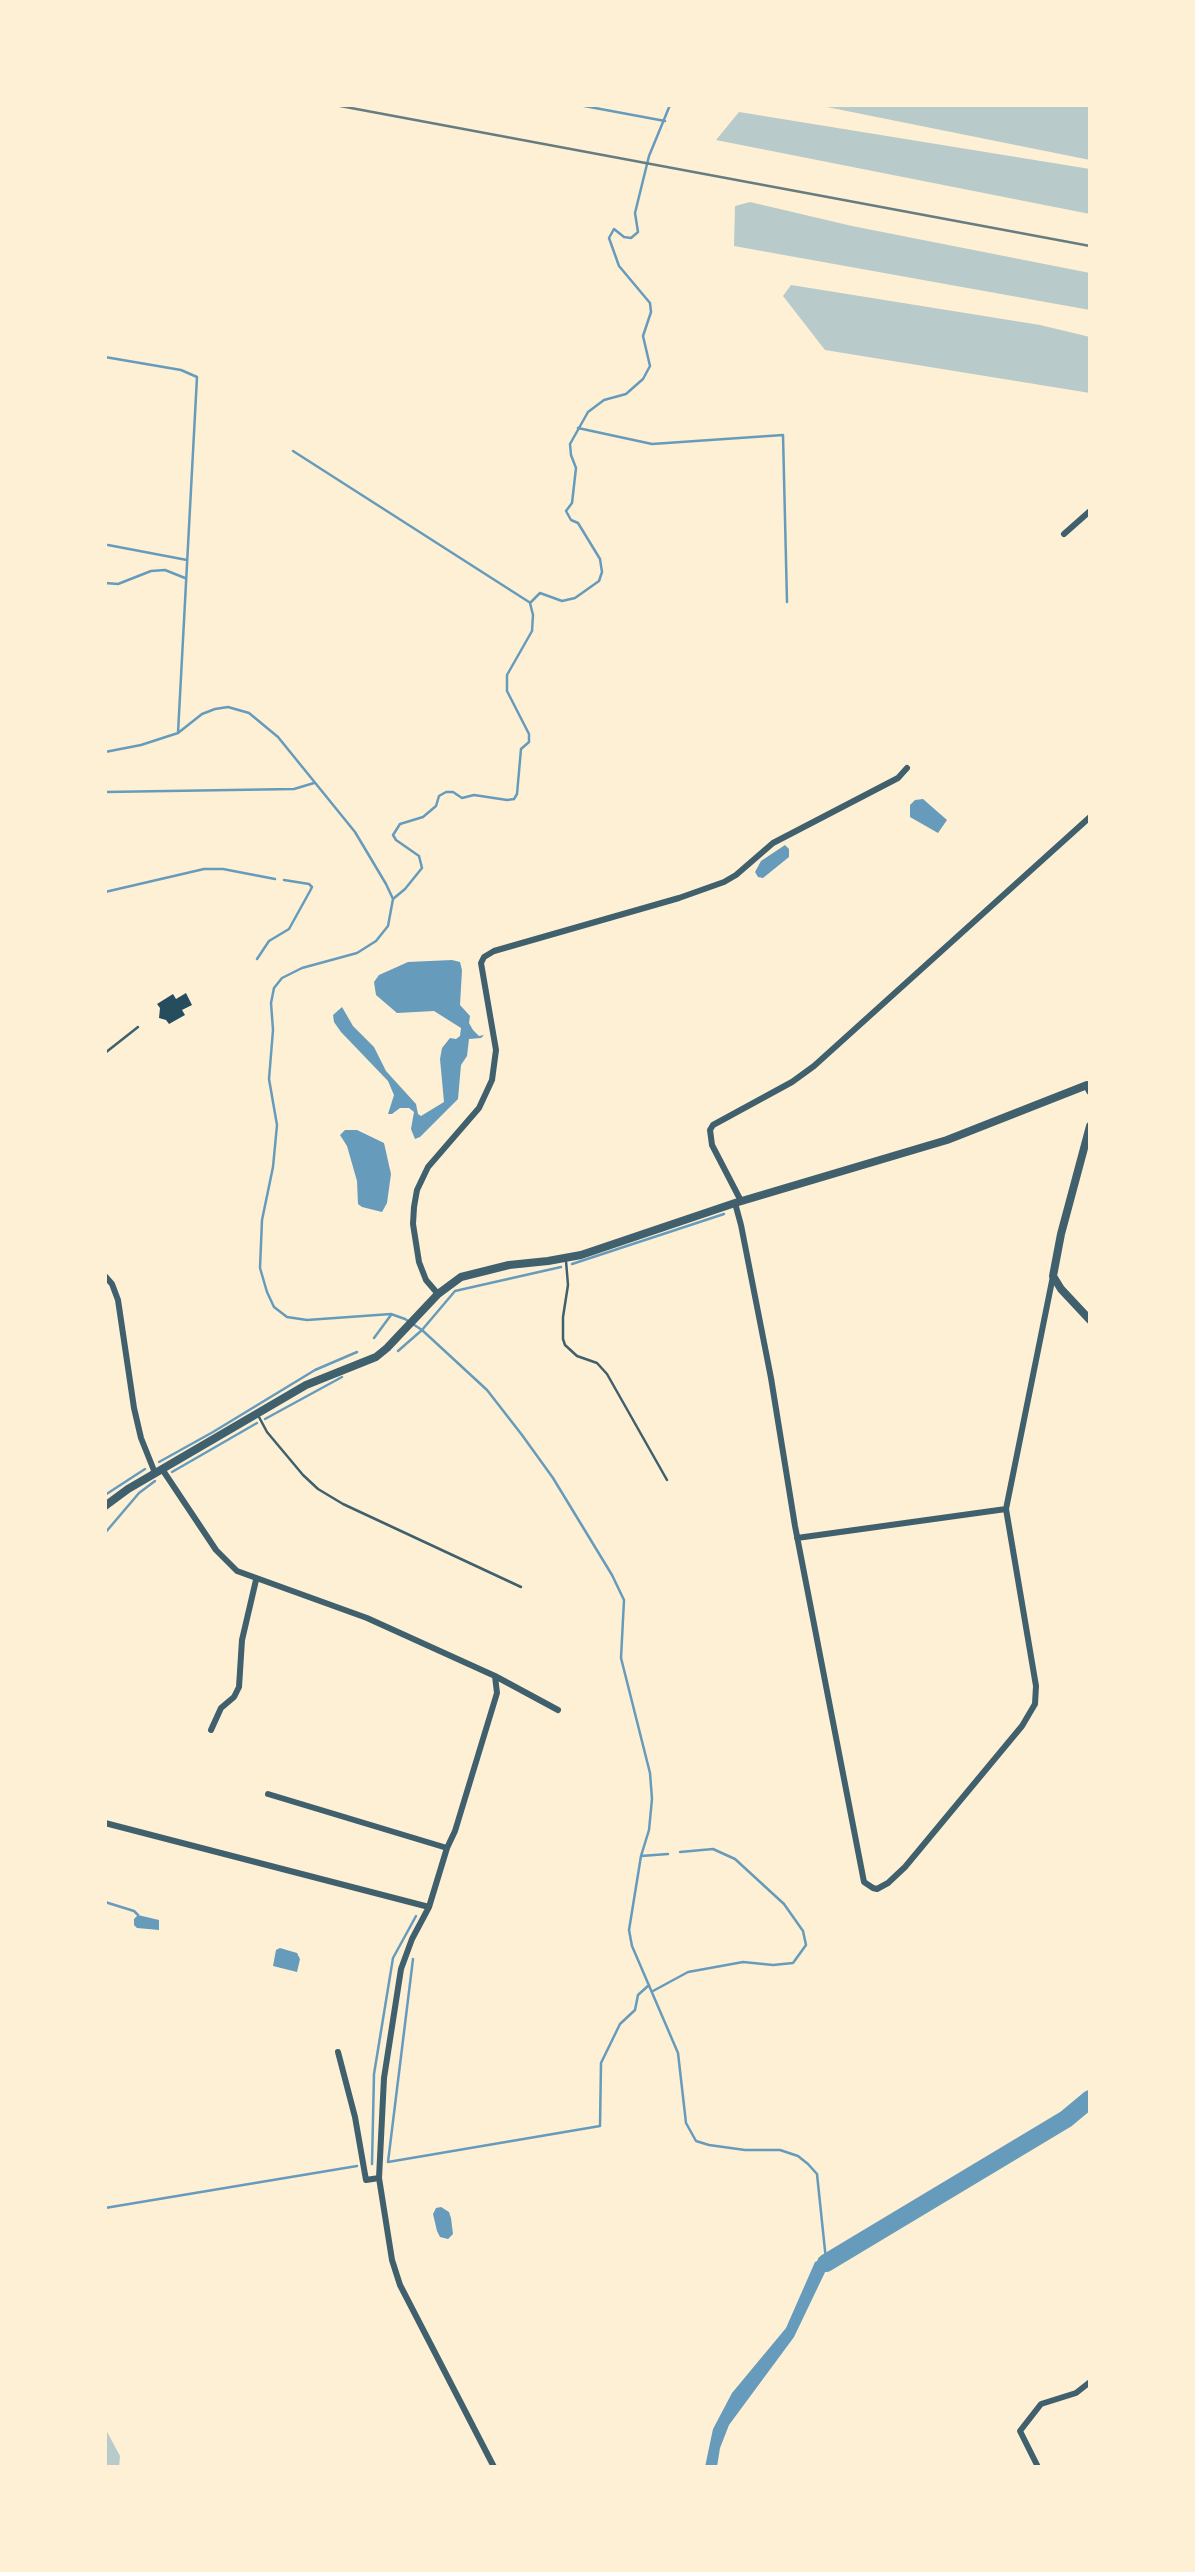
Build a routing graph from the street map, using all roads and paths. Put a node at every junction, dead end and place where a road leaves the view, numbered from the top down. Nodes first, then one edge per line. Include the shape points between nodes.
1 (1090, 511) edge
2 (1064, 534) dead end
3 (907, 768) dead end
4 (1090, 817) edge
5 (138, 1027) dead end
6 (105, 1053) edge
7 (1089, 1086) edge
8 (1090, 1126) edge
9 (738, 1202) junction
10 (566, 1259) junction
11 (1053, 1276) junction
12 (106, 1280) edge
13 (438, 1294) junction
14 (1090, 1320) edge
15 (257, 1414) junction
16 (158, 1471) junction
17 (667, 1480) dead end
18 (105, 1506) edge
19 (1006, 1509) junction
20 (797, 1538) junction
21 (256, 1580) junction
22 (521, 1587) dead end
23 (495, 1676) junction
24 (558, 1710) dead end
25 (211, 1730) dead end
26 (268, 1794) dead end
27 (105, 1823) edge
28 (447, 1848) junction
29 (429, 1907) junction
30 (338, 2052) dead end
31 (379, 2178) junction
32 (1090, 2382) edge
33 (494, 2467) edge
34 (1038, 2467) edge

1 - 2 street
3 - 13 street via 898,778 773,843 724,882 484,957 481,963 496,1051 492,1080 479,1108 428,1167 414,1206 419,1262
4 - 9 street via 814,1066 713,1125 712,1145
5 - 6 lane
7 - 9 street via 947,1140
8 - 11 street
9 - 10 street
9 - 20 street
10 - 13 street via 489,1268 461,1277
10 - 17 lane via 569,1285 562,1339 577,1356 597,1363 607,1374
11 - 14 street
11 - 19 street
12 - 16 street via 116,1290 136,1420
13 - 15 street via 370,1360 306,1385
15 - 16 street
15 - 22 lane via 267,1432 318,1489
16 - 18 street
16 - 21 street via 223,1559
19 - 20 street
19 - 20 street via 1036,1686 1035,1704 1022,1726 905,1867 877,1889 864,1882
21 - 23 street via 368,1618
21 - 25 street via 242,1640 239,1687 221,1708
23 - 24 street
23 - 28 street via 497,1693
26 - 28 street
27 - 29 street
28 - 29 street
29 - 31 street via 401,1969 384,2078
30 - 31 street via 366,2179
31 - 33 street via 400,2285
32 - 34 street via 1076,2393 1041,2404 1020,2431

